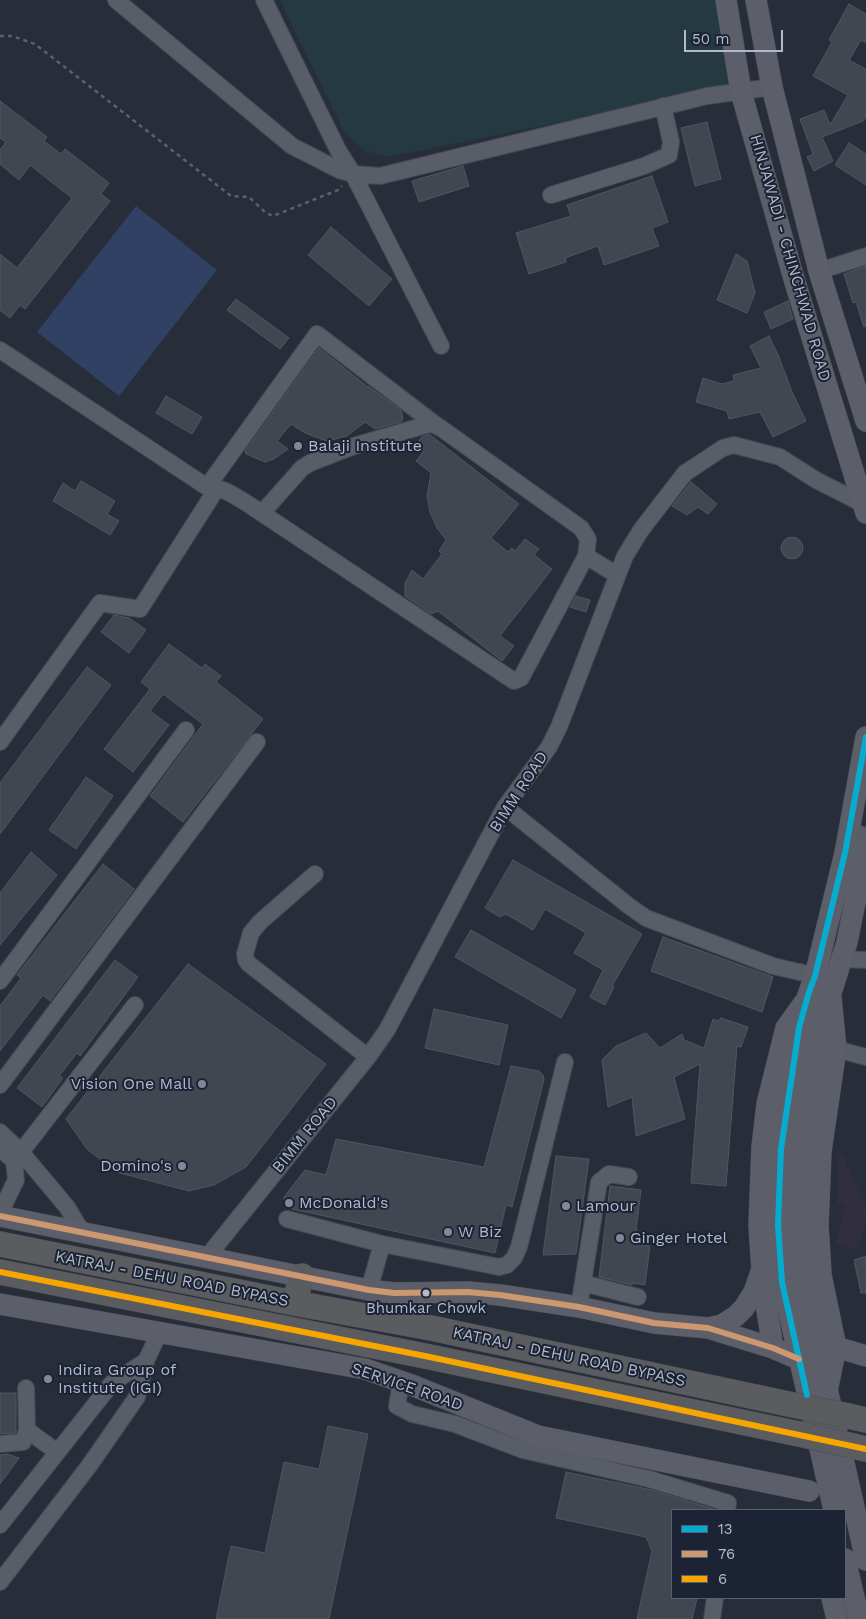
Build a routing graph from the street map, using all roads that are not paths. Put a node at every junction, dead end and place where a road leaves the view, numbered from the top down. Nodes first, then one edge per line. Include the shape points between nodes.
1 (116, 0) edge
2 (264, 0) edge
3 (726, 0) edge
4 (756, 0) edge
5 (772, 87) junction
6 (741, 92) junction
7 (663, 106) junction
8 (353, 174) junction
9 (551, 195) dead end
10 (866, 256) edge
11 (819, 272) junction
12 (441, 346) dead end
13 (0, 350) edge
14 (866, 420) edge
15 (442, 429) junction
16 (212, 488) junction
17 (864, 508) edge
18 (262, 513) junction
19 (586, 556) junction
20 (617, 575) junction
21 (186, 730) dead end
22 (866, 737) edge
23 (0, 742) edge
24 (257, 742) dead end
25 (505, 807) junction
26 (860, 810) edge
27 (857, 834) edge
28 (866, 847) edge
29 (315, 874) dead end
30 (841, 959) junction
31 (866, 960) edge
32 (0, 981) edge
33 (827, 984) junction
34 (807, 999) junction
35 (135, 1005) dead end
36 (836, 1049) junction
37 (866, 1056) edge
38 (368, 1057) junction
39 (565, 1062) dead end
40 (0, 1085) edge
41 (0, 1132) edge
42 (0, 1148) edge
43 (17, 1156) junction
44 (629, 1177) dead end
45 (0, 1215) edge
46 (287, 1219) dead end
47 (82, 1232) junction
48 (0, 1244) edge
49 (382, 1244) junction
50 (207, 1257) junction
51 (761, 1271) junction
52 (0, 1272) edge
53 (302, 1276) junction
54 (582, 1283) junction
55 (368, 1290) junction
56 (638, 1297) dead end
57 (294, 1303) junction
58 (0, 1304) edge
59 (579, 1307) junction
60 (708, 1328) junction
61 (159, 1333) junction
62 (836, 1347) junction
63 (773, 1348) junction
64 (866, 1356) edge
65 (799, 1359) junction
66 (146, 1361) junction
67 (402, 1382) junction
68 (26, 1388) dead end
69 (827, 1391) junction
70 (855, 1418) edge
71 (27, 1430) junction
72 (0, 1444) edge
73 (57, 1452) junction
74 (853, 1454) edge
75 (823, 1465) junction
76 (866, 1494) edge
77 (811, 1501) edge
78 (727, 1509) edge
79 (834, 1509) edge
80 (0, 1525) edge
81 (866, 1560) edge
82 (846, 1563) edge
83 (0, 1582) edge
84 (715, 1599) edge
85 (832, 1599) edge
86 (712, 1619) edge
87 (837, 1619) edge
88 (859, 1619) edge

1 - 8 street via 292,146
2 - 8 street
3 - 6 main road, HINJAWADI - CHINCHWAD ROAD
4 - 5 main road, HINJAWADI - CHINCHWAD ROAD
5 - 6 street
5 - 11 main road, HINJAWADI - CHINCHWAD ROAD
6 - 7 street
6 - 17 main road, HINJAWADI - CHINCHWAD ROAD
7 - 8 street via 380,176
7 - 9 street via 671,142 669,155
8 - 12 street
10 - 11 street
11 - 14 main road, HINJAWADI - CHINCHWAD ROAD
13 - 16 street
15 - 16 street via 317,334
15 - 18 street via 429,424 310,463
15 - 19 street via 580,528 588,540
16 - 18 street via 228,492
16 - 23 street via 140,609 100,603
17 - 20 street, BIMM ROAD via 780,457 734,445 723,448 685,473 641,530
18 - 19 street via 514,681 521,678
19 - 20 street
20 - 25 street, BIMM ROAD via 559,727 549,747
21 - 32 street
22 - 26 main road
24 - 40 street
25 - 33 street via 646,918
25 - 38 street, BIMM ROAD via 386,1030
26 - 27 main road
27 - 33 main road via 845,852
28 - 30 main road
29 - 38 street via 255,928 247,944 246,960
30 - 31 street
30 - 33 main road
33 - 34 main road
33 - 36 main road
33 - 69 main road via 801,1150 798,1225 802,1279
34 - 51 main road via 786,1028 767,1104 759,1216
34 - 65 main road via 799,1028 785,1116 778,1225 782,1282
35 - 43 street
36 - 37 street
36 - 62 main road via 821,1152 818,1225 821,1275
38 - 50 street, BIMM ROAD
39 - 49 street via 514,1258 499,1267
41 - 43 street
42 - 43 street
43 - 45 street via 16,1180
43 - 47 street via 67,1207
44 - 54 street via 609,1174 599,1182
45 - 47 main road
46 - 49 street
47 - 50 main road
48 - 57 highway, KATRAJ - DEHU ROAD BYPASS
49 - 55 street
50 - 53 main road
51 - 60 main road via 758,1284 744,1308 722,1325
51 - 63 main road
52 - 74 highway, KATRAJ - DEHU ROAD BYPASS, bridge via 799,1434
53 - 55 main road
53 - 57 highway
54 - 56 street
54 - 59 street
55 - 59 main road via 468,1292
57 - 70 highway, KATRAJ - DEHU ROAD BYPASS, bridge via 431,1328
58 - 61 main road, SERVICE ROAD
59 - 60 main road via 654,1322
60 - 63 main road
61 - 66 street
61 - 67 main road, SERVICE ROAD via 365,1369
62 - 64 main road
62 - 69 main road
63 - 65 main road
65 - 75 main road
66 - 73 street via 112,1383
66 - 83 street via 137,1398
67 - 77 main road, SERVICE ROAD via 538,1436
67 - 78 street via 397,1406 412,1414 455,1424 523,1450 648,1479 720,1500 728,1503
68 - 71 street
69 - 74 main road
71 - 72 street via 23,1442
71 - 73 street
73 - 80 street
74 - 76 main road
74 - 81 main road
75 - 77 main road
75 - 79 main road
82 - 88 main road
84 - 86 street
85 - 87 main road

